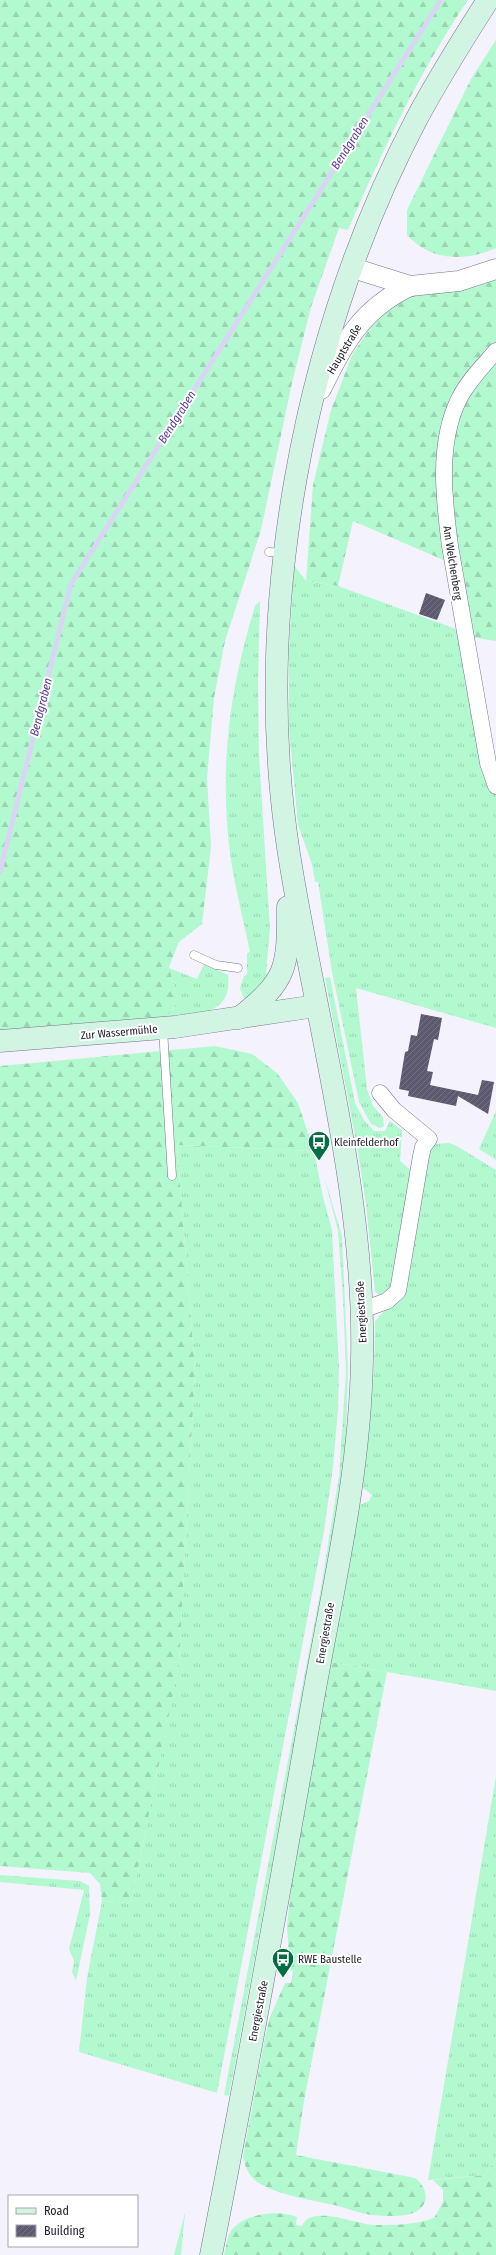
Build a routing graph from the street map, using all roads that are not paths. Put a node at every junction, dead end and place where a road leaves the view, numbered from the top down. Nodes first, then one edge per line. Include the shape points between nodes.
1 (488, 0) edge
2 (353, 268) junction
3 (496, 269) edge
4 (410, 286) junction
5 (496, 351) edge
6 (310, 410) junction
7 (496, 786) edge
8 (288, 847) junction
9 (194, 955) dead end
10 (238, 968) dead end
11 (316, 1006) junction
12 (238, 1018) junction
13 (163, 1028) junction
14 (0, 1041) edge
15 (380, 1093) dead end
16 (172, 1176) dead end
17 (362, 1310) junction
18 (212, 2255) edge

1 - 2 main road via 415,122 373,214
2 - 4 street, Hauptstraße
2 - 6 main road
3 - 4 street, Hauptstraße via 446,283
4 - 6 street, Hauptstraße via 381,302 357,325
5 - 7 street, Am Welchenberg via 473,378 457,404 449,429 444,471 450,546 488,763
6 - 8 main road via 277,552 280,776
8 - 11 main road, Energiestraße
8 - 12 main road via 288,923 283,969 276,984 267,994
9 - 10 lane via 216,964
11 - 12 main road, Zur Wassermühle
11 - 17 main road, Energiestraße via 349,1182
12 - 13 main road, Zur Wassermühle
13 - 14 main road, Zur Wassermühle
13 - 16 lane
15 - 17 street via 394,1110 429,1139 423,1147 421,1156 398,1291 388,1301
17 - 18 main road, Energiestraße via 361,1394 352,1485

